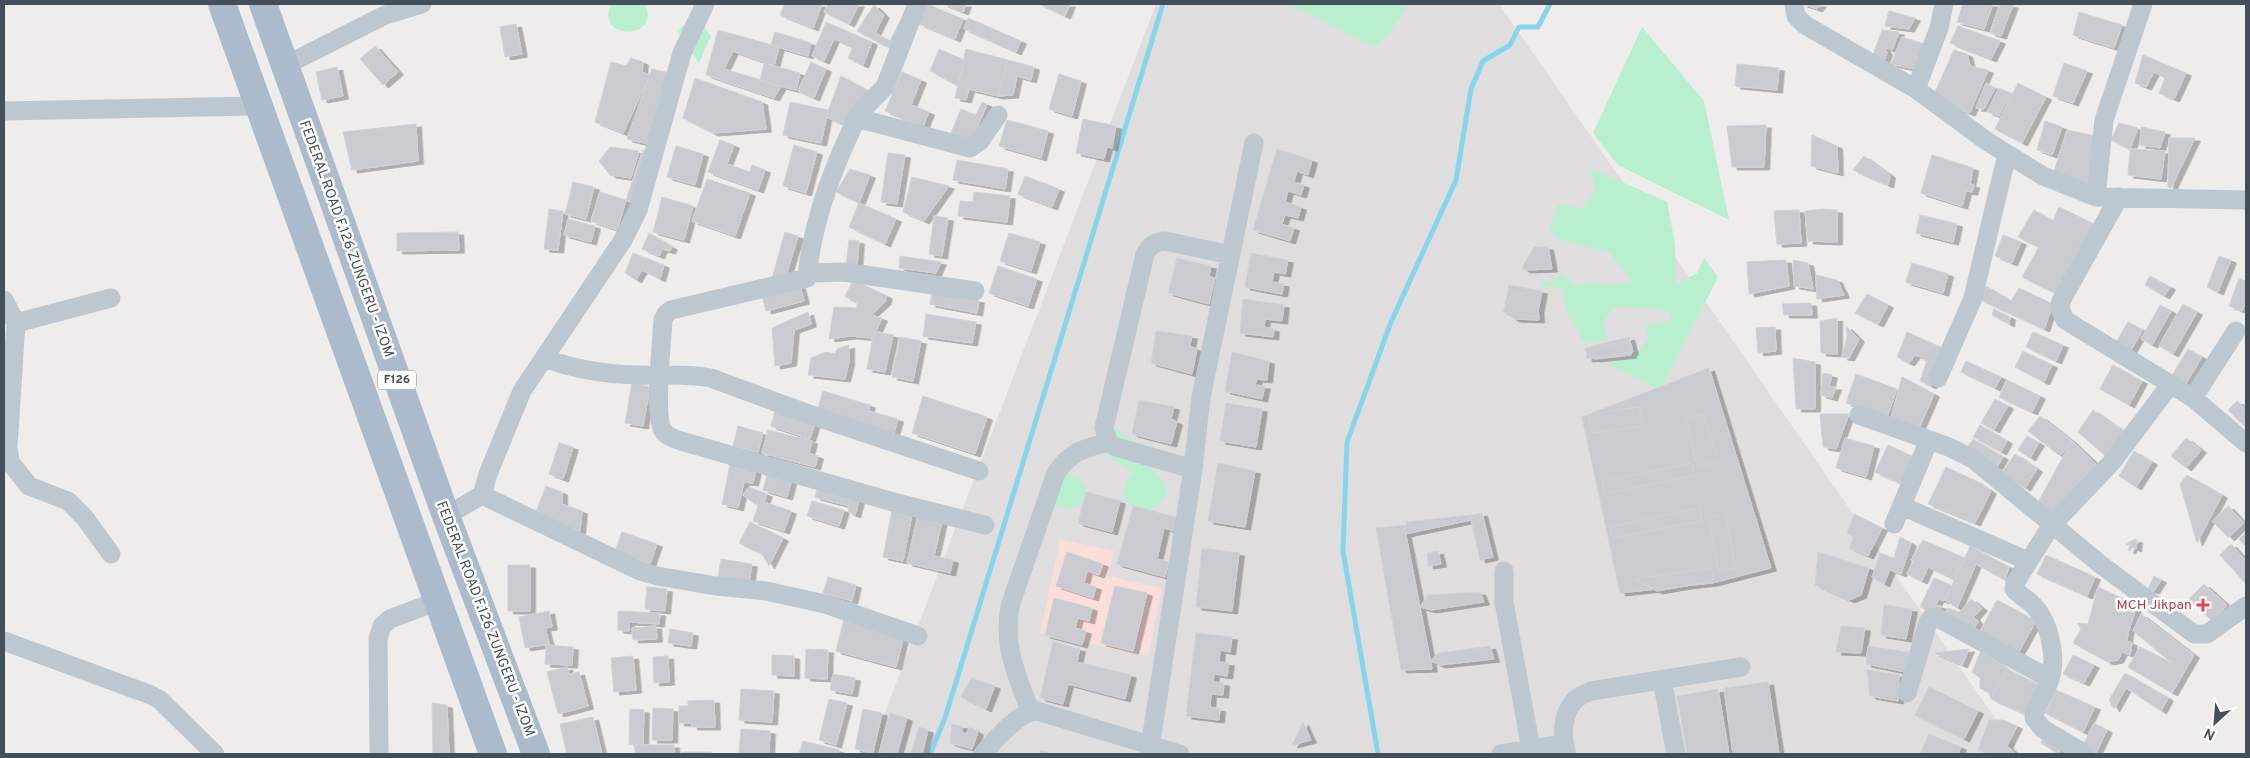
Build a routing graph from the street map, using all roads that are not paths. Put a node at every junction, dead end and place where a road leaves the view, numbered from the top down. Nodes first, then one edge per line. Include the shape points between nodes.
1 (222, 4) edge
2 (263, 4) edge
3 (422, 4) edge
4 (705, 4) edge
5 (917, 4) edge
6 (1794, 4) edge
7 (1944, 4) edge
8 (2143, 4) edge
9 (284, 66) junction
10 (1916, 90) junction
11 (258, 106) junction
12 (4, 111) edge
13 (998, 115) dead end
14 (857, 118) junction
15 (1254, 143) dead end
16 (2007, 154) junction
17 (2096, 197) junction
18 (2119, 197) junction
19 (2246, 200) edge
20 (1231, 255) junction
21 (806, 278) junction
22 (975, 291) dead end
23 (111, 298) dead end
24 (4, 300) edge
25 (16, 323) junction
26 (2236, 331) dead end
27 (545, 358) junction
28 (659, 375) junction
29 (1938, 378) dead end
30 (2170, 385) junction
31 (2193, 398) junction
32 (1859, 415) dead end
33 (1929, 440) junction
34 (1108, 442) junction
35 (2246, 443) edge
36 (6, 448) edge
37 (1193, 469) junction
38 (979, 471) dead end
39 (482, 495) junction
40 (1902, 506) junction
41 (446, 516) junction
42 (1894, 524) dead end
43 (985, 525) dead end
44 (2051, 526) junction
45 (111, 554) dead end
46 (2028, 561) junction
47 (1504, 571) dead end
48 (438, 601) junction
49 (2246, 606) edge
50 (918, 636) dead end
51 (4, 641) edge
52 (1741, 667) dead end
53 (1662, 680) junction
54 (2050, 680) junction
55 (1907, 693) dead end
56 (1030, 711) junction
57 (1151, 749) edge
58 (1531, 749) junction
59 (1565, 749) edge
60 (215, 754) edge
61 (379, 754) edge
62 (493, 754) edge
63 (536, 754) edge
64 (983, 754) edge
65 (1180, 754) edge
66 (1501, 754) edge
67 (1676, 754) edge
68 (2085, 754) edge

1 - 11 main road, F126
2 - 9 main road, FEDERAL ROAD F.126 ZUNGERU - IZOM / F126
3 - 9 street via 383,16
4 - 27 street via 682,53 638,210
5 - 14 street via 886,87
6 - 10 street via 1796,16 1805,25
7 - 10 street via 1939,28
8 - 17 street via 2106,111
9 - 41 main road, FEDERAL ROAD F.126 ZUNGERU - IZOM / F126
10 - 16 street
11 - 12 street
11 - 48 main road, F126
13 - 14 street via 980,142 970,148
14 - 21 street via 822,201 809,251
15 - 20 street
16 - 17 street via 2043,176
16 - 29 street via 1972,298
17 - 18 street
18 - 19 street
18 - 30 street via 2061,301 2062,314 2065,320
20 - 34 street via 1165,241 1149,247 1104,428
20 - 37 street via 1201,397
21 - 22 street via 809,273 844,272
21 - 28 street via 671,310 663,320
23 - 25 street
24 - 25 street
25 - 36 street
26 - 31 street
27 - 28 street via 582,370
27 - 39 street via 514,408
28 - 38 street via 711,378
28 - 43 street via 660,426 673,438
30 - 31 street
30 - 44 street via 2112,462
31 - 35 street
32 - 33 street
33 - 40 street
33 - 44 street via 1973,459
34 - 37 street
34 - 56 street via 1077,450 1056,472 1010,606 1008,648
36 - 45 street via 10,462 29,486 68,501
37 - 57 street
39 - 41 street
39 - 50 street via 640,571 825,604
40 - 42 street
40 - 46 street
41 - 63 main road, FEDERAL ROAD F.126 ZUNGERU - IZOM / F126
44 - 46 street
44 - 49 street via 2194,634 2207,634
46 - 54 street via 2014,589 2034,606 2043,620 2053,659
47 - 58 street via 1504,602
48 - 61 street via 382,626 378,639
48 - 62 main road, F126
51 - 60 street via 151,695
52 - 53 street
53 - 59 street via 1591,691 1574,700 1566,714
53 - 67 street
54 - 55 street via 1936,617 1928,623
54 - 68 street via 2034,718 2043,729
56 - 57 street via 1047,713
56 - 64 street
57 - 65 street
58 - 59 street
58 - 66 street

